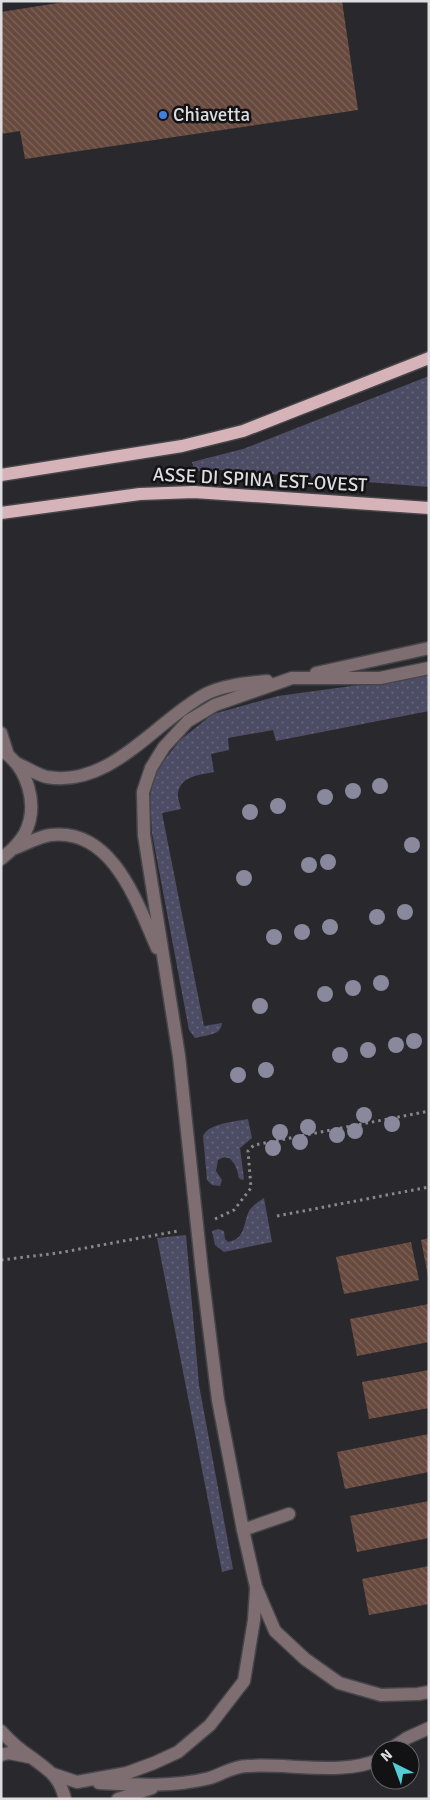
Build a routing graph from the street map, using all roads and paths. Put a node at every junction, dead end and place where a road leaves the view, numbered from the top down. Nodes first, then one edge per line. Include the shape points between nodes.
1 (429, 358) edge
2 (1, 475) edge
3 (429, 508) edge
4 (1, 513) edge
5 (429, 648) edge
6 (429, 668) edge
7 (292, 678) junction
8 (1, 733) edge
9 (9, 756) edge
10 (15, 848) junction
11 (1, 859) edge
12 (164, 964) junction
13 (429, 1111) edge
14 (429, 1187) edge
15 (277, 1216) dead end
16 (198, 1227) junction
17 (1, 1260) edge
18 (289, 1514) dead end
19 (243, 1530) junction
20 (256, 1587) junction
21 (429, 1692) edge
22 (429, 1728) edge
23 (1, 1731) edge
24 (404, 1740) edge
25 (1, 1755) edge
26 (32, 1758) junction
27 (370, 1764) edge
28 (53, 1774) junction
29 (77, 1782) junction
30 (160, 1785) junction
31 (65, 1799) edge
32 (118, 1799) edge

1 - 2 main road, ASSE DI SPINA EST-OVEST via 243,431 182,446
3 - 4 main road, ASSE DI SPINA EST-OVEST via 194,492 140,494
5 - 7 street
6 - 7 street via 380,678
7 - 9 street via 238,684 206,693 126,754 92,772 72,778 46,777
7 - 12 street via 215,704 188,721 164,747 151,768 143,792 144,835
8 - 9 street
9 - 10 street via 26,779 31,796 25,833
10 - 11 street
10 - 12 street via 51,835 75,836 94,844 110,858 133,893
12 - 16 street via 179,1056
13 - 16 path via 254,1145 248,1152 251,1188 234,1210
14 - 15 path
16 - 17 path via 58,1253
16 - 19 street via 218,1400
18 - 19 street
19 - 20 street
20 - 21 street via 276,1631 305,1659 339,1684 381,1695
20 - 29 street via 244,1681 210,1725 178,1752 154,1763 127,1773
22 - 24 street
23 - 26 street
25 - 26 street via 9,1753
26 - 28 street
27 - 30 street via 328,1768 244,1766 210,1778
28 - 29 street
28 - 31 street via 63,1788
29 - 30 street
30 - 32 street

